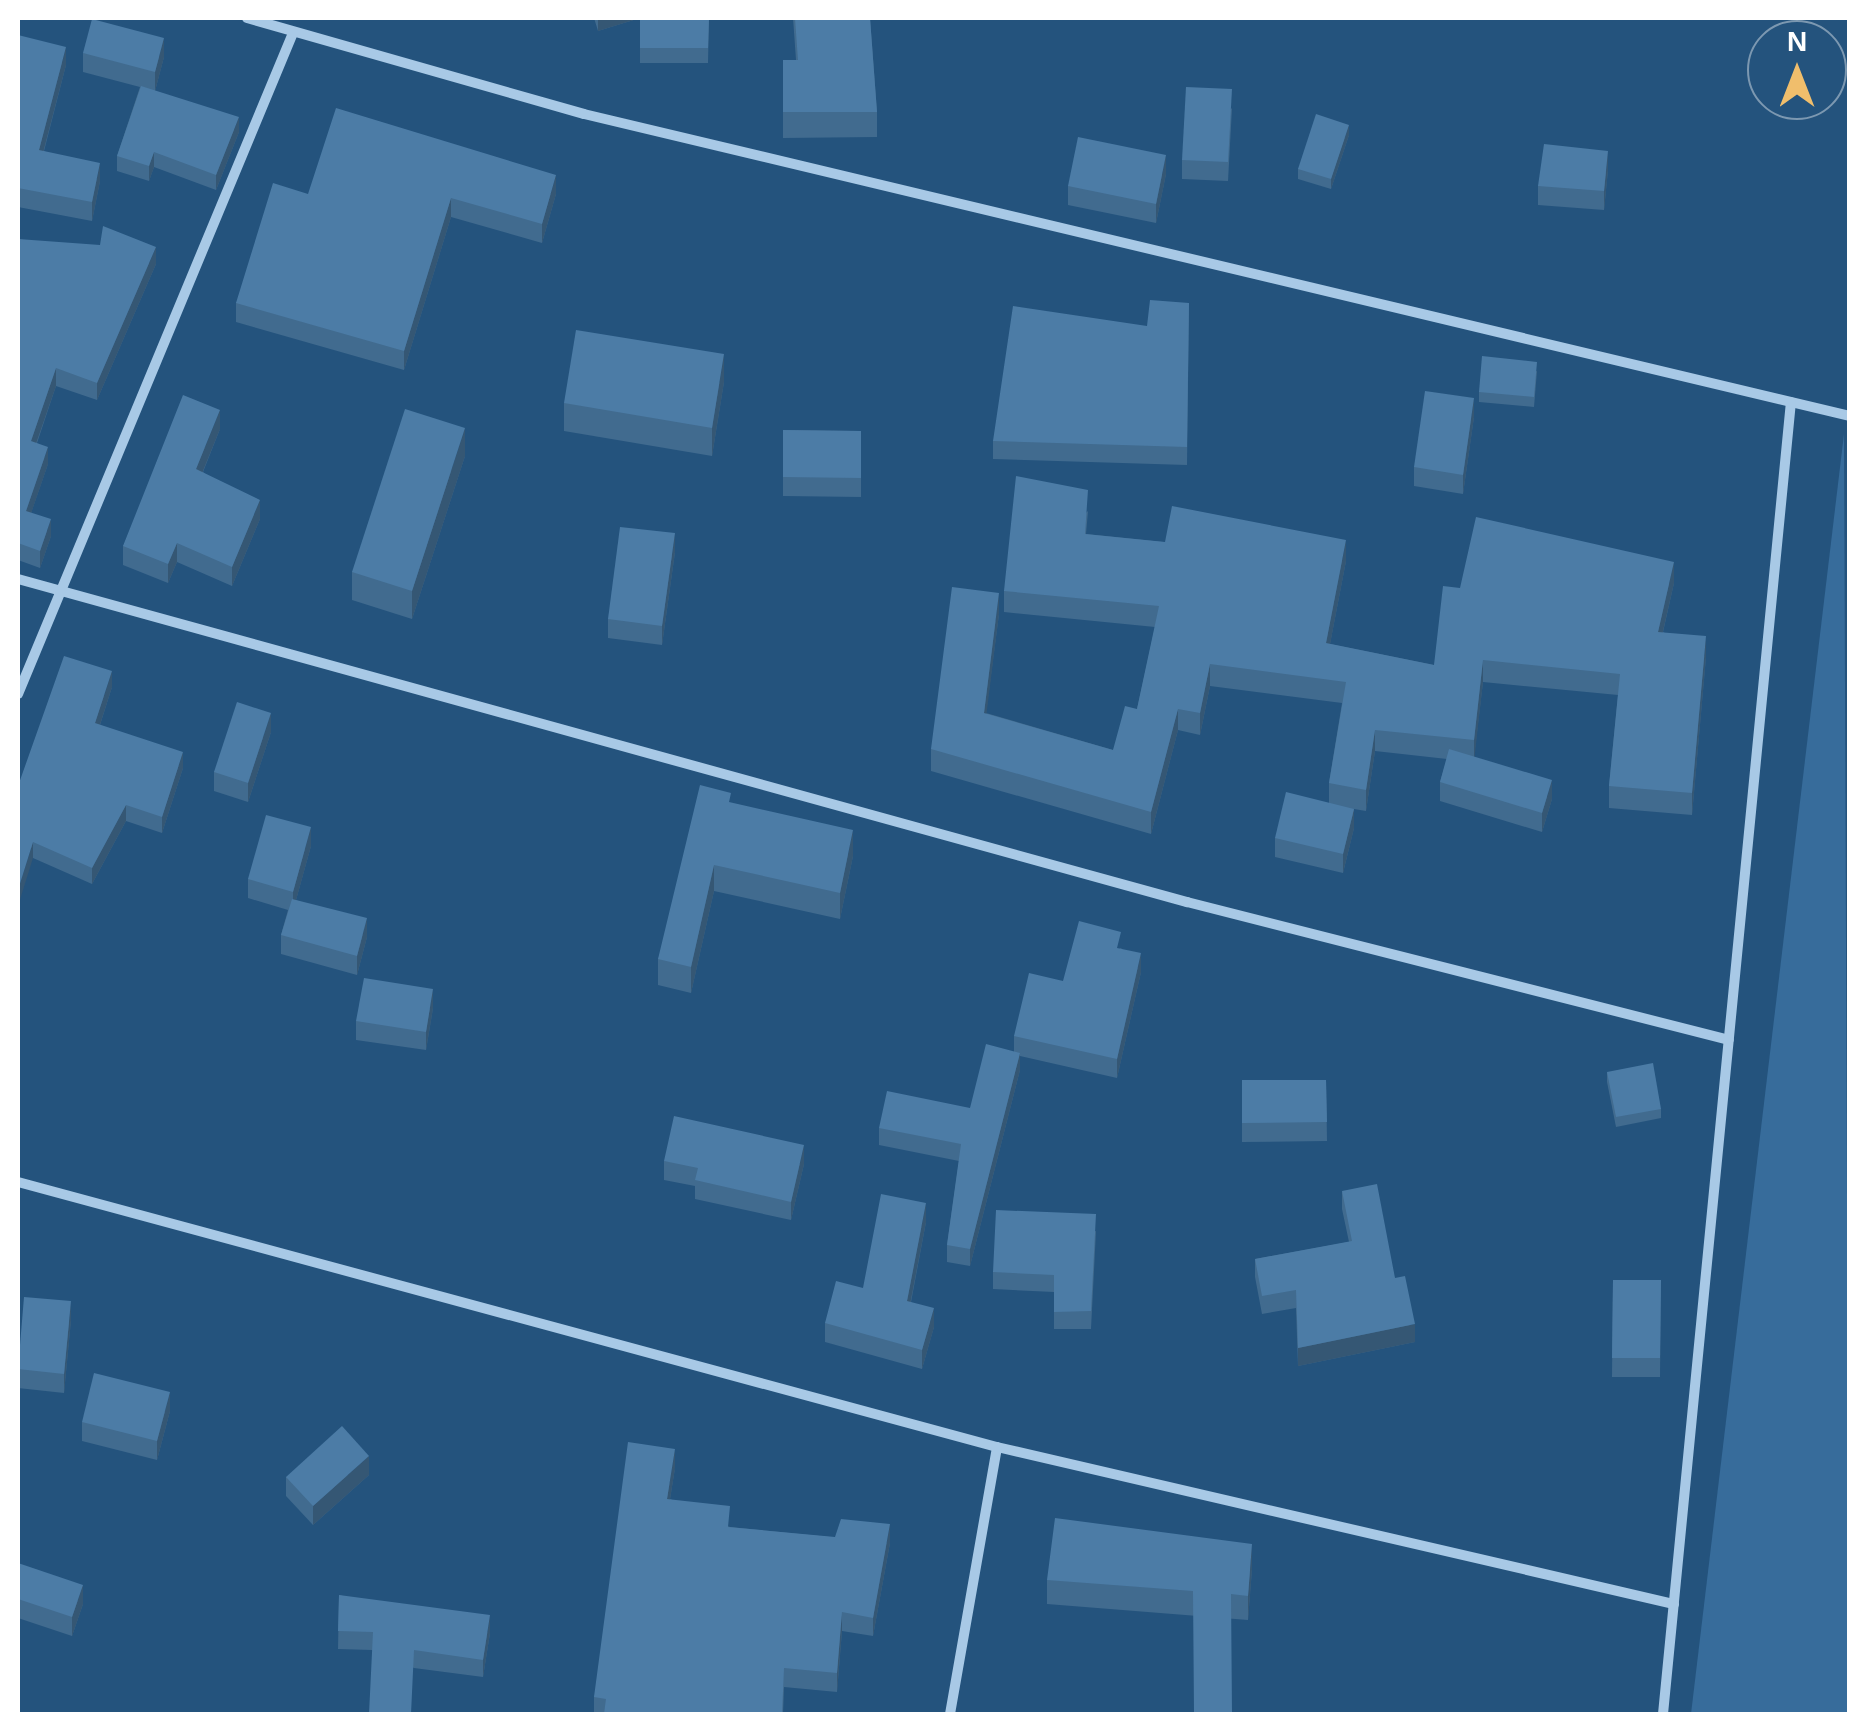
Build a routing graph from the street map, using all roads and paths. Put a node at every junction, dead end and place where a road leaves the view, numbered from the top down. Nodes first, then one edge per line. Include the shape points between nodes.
1 (247, 18) edge
2 (293, 32) junction
3 (1791, 402) junction
4 (1850, 416) edge
5 (18, 579) edge
6 (64, 592) junction
7 (18, 694) edge
8 (1729, 1040) junction
9 (18, 1182) edge
10 (997, 1447) junction
11 (1674, 1604) junction
12 (950, 1714) edge
13 (1662, 1714) edge

1 - 2 street
2 - 3 street via 604,118
2 - 6 street
3 - 4 street
3 - 8 street
5 - 6 street
6 - 7 street
6 - 8 street via 1188,902
8 - 11 street
9 - 10 street
10 - 11 street
10 - 12 street
11 - 13 street

